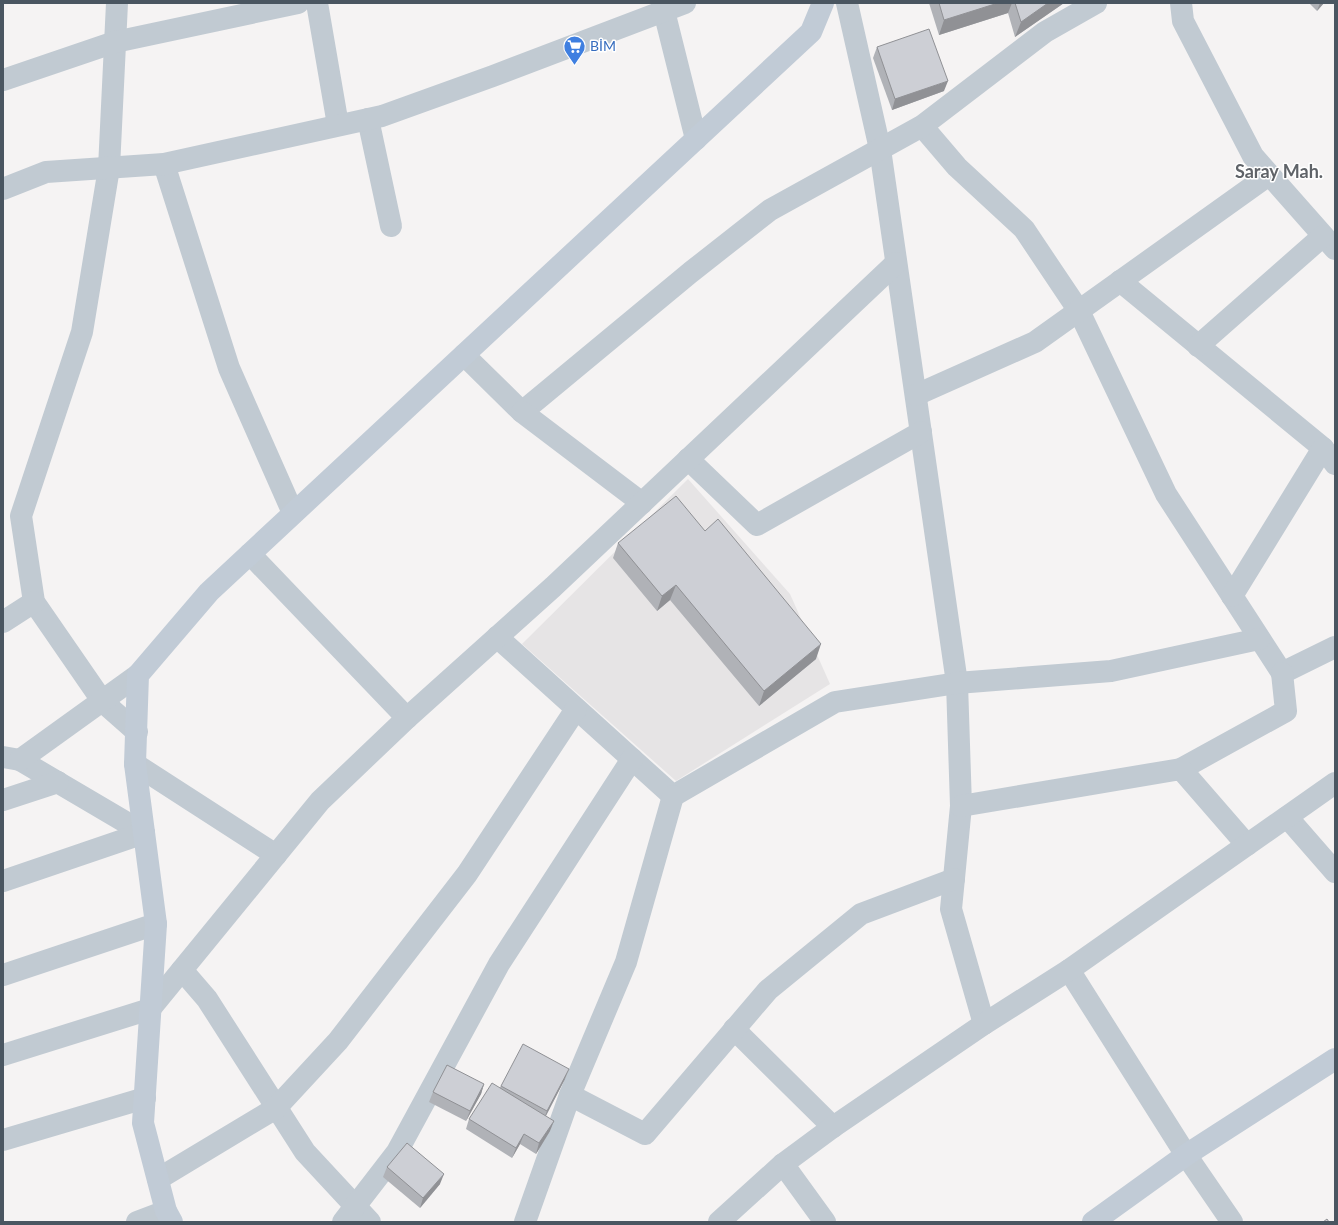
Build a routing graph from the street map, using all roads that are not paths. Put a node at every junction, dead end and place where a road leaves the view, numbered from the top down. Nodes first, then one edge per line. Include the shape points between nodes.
1 (117, 3) edge
2 (298, 3) edge
3 (317, 3) edge
4 (685, 3) edge
5 (823, 3) edge
6 (847, 3) edge
7 (1096, 3) edge
8 (1181, 3) edge
9 (663, 7) edge
10 (115, 42) junction
11 (3, 80) edge
12 (368, 119) junction
13 (338, 125) junction
14 (922, 126) junction
15 (696, 139) junction
16 (880, 149) junction
17 (164, 164) junction
18 (108, 168) junction
19 (1269, 175) junction
20 (3, 190) edge
21 (390, 226) dead end
22 (1329, 242) edge
23 (896, 263) junction
24 (1120, 281) junction
25 (1079, 311) junction
26 (1198, 346) junction
27 (464, 354) junction
28 (916, 395) junction
29 (522, 412) junction
30 (921, 432) junction
31 (1329, 456) edge
32 (688, 459) junction
33 (642, 503) junction
34 (293, 514) junction
35 (250, 554) junction
36 (1232, 596) junction
37 (34, 602) junction
38 (3, 622) edge
39 (497, 637) junction
40 (1259, 638) junction
41 (1335, 647) edge
42 (1282, 673) junction
43 (138, 675) junction
44 (957, 683) junction
45 (103, 702) junction
46 (576, 709) junction
47 (407, 718) junction
48 (136, 732) junction
49 (11, 759) edge
50 (632, 759) junction
51 (135, 764) junction
52 (1181, 768) junction
53 (58, 782) junction
54 (1335, 783) edge
55 (673, 796) junction
56 (3, 800) edge
57 (961, 806) junction
58 (1287, 817) junction
59 (144, 833) junction
60 (1248, 845) junction
61 (276, 855) junction
62 (1335, 872) edge
63 (954, 879) junction
64 (3, 881) edge
65 (156, 924) junction
66 (182, 970) junction
67 (1069, 970) junction
68 (3, 975) edge
69 (150, 1009) junction
70 (984, 1024) junction
71 (734, 1029) junction
72 (3, 1055) edge
73 (1335, 1059) edge
74 (570, 1095) junction
75 (145, 1098) junction
76 (276, 1108) junction
77 (833, 1127) junction
78 (3, 1140) edge
79 (1186, 1155) junction
80 (783, 1164) junction
81 (158, 1179) junction
82 (169, 1216) edge
83 (356, 1217) edge
84 (137, 1222) edge
85 (525, 1222) edge
86 (719, 1222) edge
87 (825, 1222) edge
88 (1093, 1222) edge
89 (1232, 1222) edge

1 - 10 street
2 - 10 street
3 - 13 street
4 - 9 street
5 - 15 street via 811,32
6 - 16 street
7 - 14 street via 1045,32
8 - 19 street via 1182,21 1253,156
9 - 12 street via 493,76
9 - 15 street
10 - 11 street
10 - 18 street
12 - 13 street
12 - 21 street
13 - 17 street
14 - 16 street
14 - 25 street via 957,167 1024,230
15 - 27 street
16 - 23 street
16 - 29 street via 770,210
17 - 18 street
17 - 34 street via 229,368
18 - 20 street via 46,172
18 - 37 street via 82,332 21,516
19 - 22 street
19 - 24 street
22 - 26 street
23 - 28 street
23 - 32 street
24 - 25 street
24 - 26 street
25 - 28 street via 1035,342
25 - 36 street via 1166,494
26 - 31 street
27 - 29 street
27 - 34 street
28 - 30 street
29 - 33 street
30 - 32 street via 757,525
30 - 44 street
31 - 36 street
32 - 33 street
33 - 39 street
34 - 35 street
35 - 43 street via 209,592
35 - 47 street
36 - 40 street
37 - 38 street
37 - 45 street
39 - 46 street
39 - 47 street
40 - 42 street
40 - 44 street via 1111,671
41 - 42 street
42 - 52 street via 1286,711
43 - 45 street
43 - 48 street
44 - 55 street via 835,702
44 - 57 street
45 - 48 street
45 - 49 street
46 - 50 street
46 - 76 street via 467,874 338,1041
47 - 61 street via 320,802
48 - 51 street
49 - 53 street
50 - 55 street
50 - 83 street via 499,964 397,1152
51 - 59 street
51 - 61 street
52 - 57 street
52 - 60 street
53 - 56 street
53 - 59 street
54 - 58 street
55 - 74 street via 626,962
57 - 63 street
58 - 60 street
58 - 62 street
59 - 64 street
59 - 65 street
60 - 67 street
61 - 66 street
63 - 70 street via 951,909
63 - 71 street via 861,914 768,990
65 - 68 street
65 - 69 street
66 - 69 street
66 - 76 street via 207,999
67 - 70 street
67 - 79 street
69 - 72 street
69 - 75 street
70 - 77 street
71 - 74 street via 645,1134
71 - 77 street
73 - 79 street
74 - 85 street
75 - 78 street
75 - 81 street via 143,1123
76 - 81 street
76 - 83 street via 305,1152
77 - 80 street
79 - 88 street
79 - 89 street
80 - 86 street
80 - 87 street
81 - 82 street
82 - 84 street

